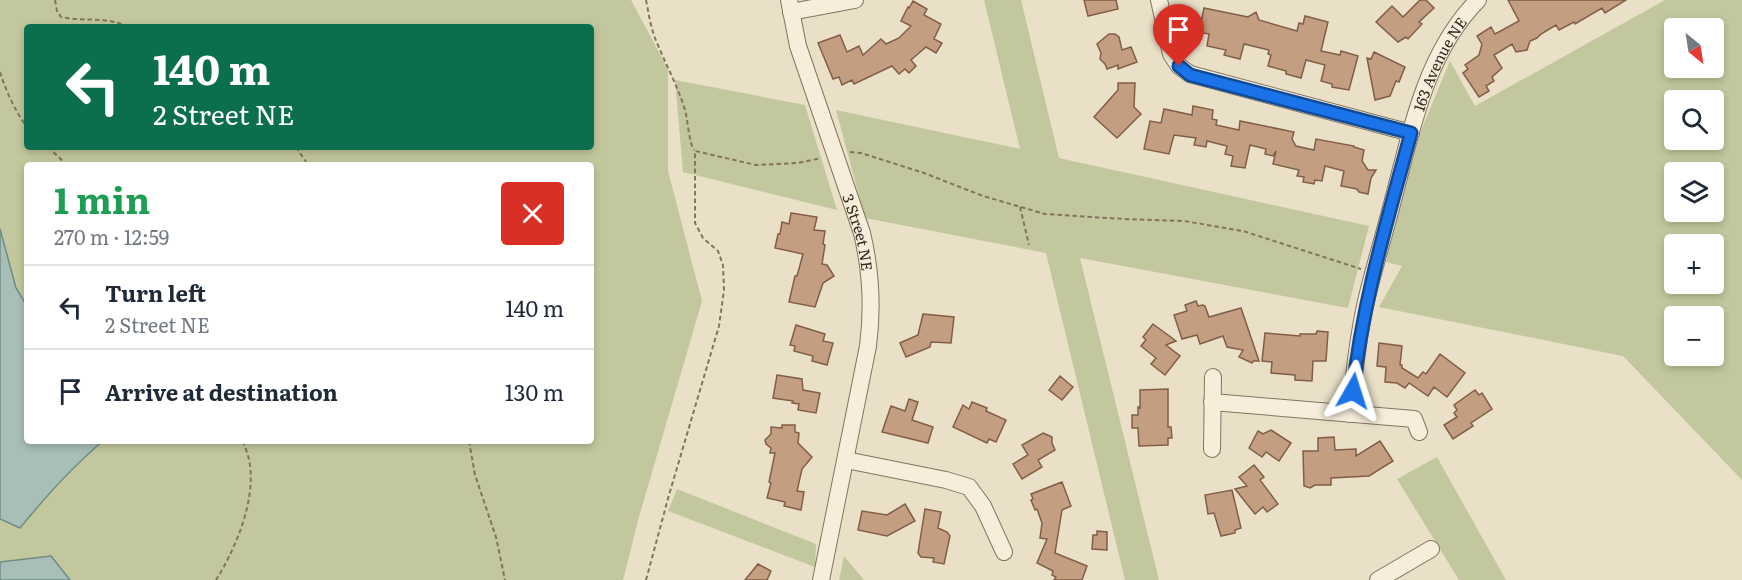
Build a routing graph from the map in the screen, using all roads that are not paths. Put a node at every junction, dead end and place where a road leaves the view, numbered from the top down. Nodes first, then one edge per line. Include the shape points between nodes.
1 (855, 0) edge
2 (1159, 0) edge
3 (1478, 0) edge
4 (790, 6) edge
5 (1411, 133) junction
6 (1213, 377) dead end
7 (1212, 402) junction
8 (1350, 414) junction
9 (1419, 432) dead end
10 (1212, 449) dead end
11 (846, 460) junction
12 (1431, 549) dead end
13 (1004, 552) dead end
14 (821, 580) edge
15 (1378, 580) edge

1 - 4 street, 3 Street NE
2 - 5 street via 1172,54 1190,75
3 - 5 street, 163 Avenue NE via 1443,46
4 - 11 street, 3 Street NE via 798,46 858,219 869,269 872,307 868,346
5 - 8 street, 163 Avenue NE via 1368,296
6 - 7 street
7 - 8 street
7 - 10 street
8 - 9 street via 1414,419
11 - 13 street via 969,487 983,506
11 - 14 street, 3 Street NE
12 - 15 street

